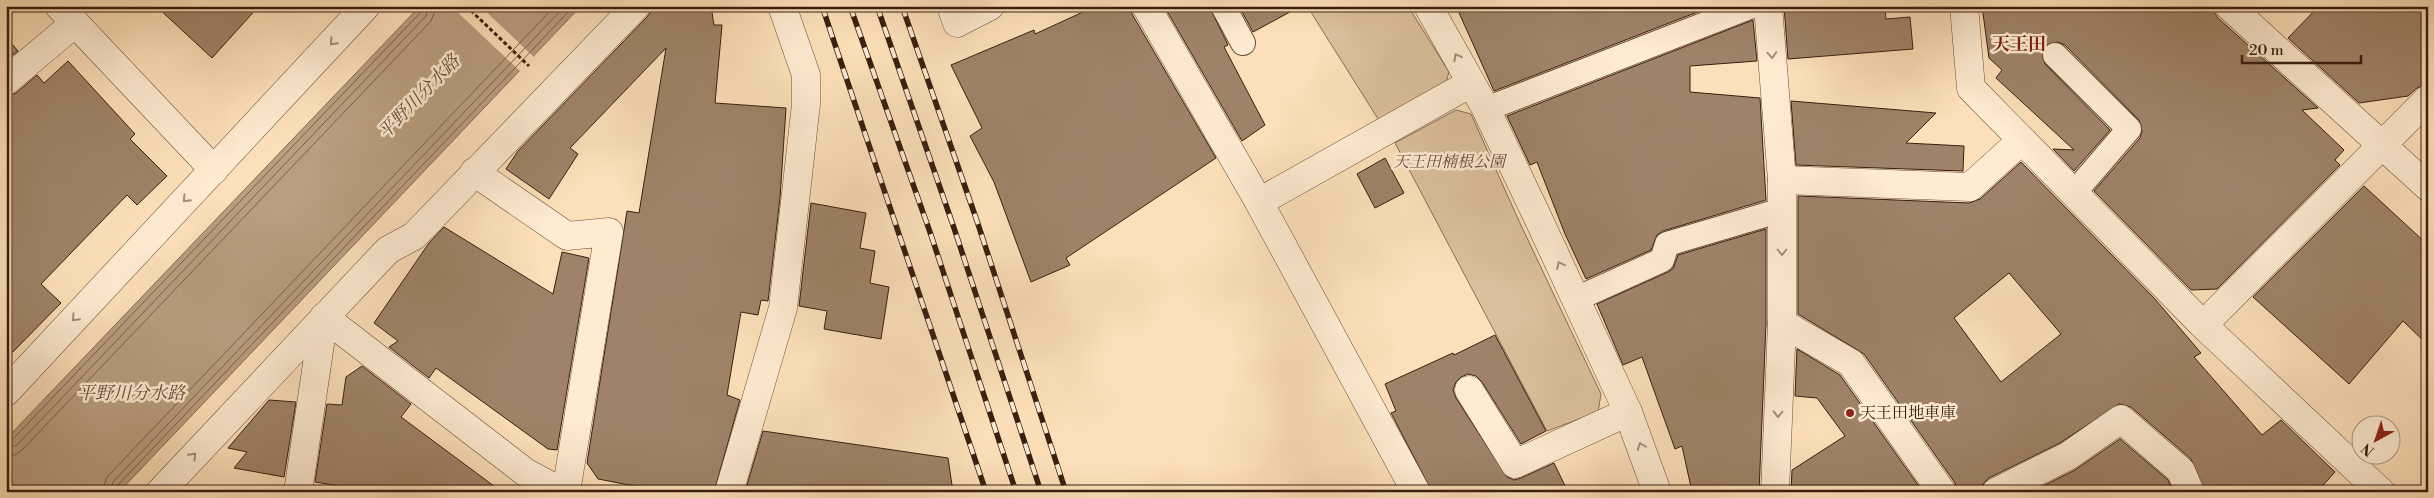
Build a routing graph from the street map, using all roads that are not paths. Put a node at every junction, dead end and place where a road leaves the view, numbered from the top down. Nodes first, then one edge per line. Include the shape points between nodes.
1 (366, 6) edge
2 (636, 6) edge
3 (782, 6) edge
4 (951, 6) edge
5 (990, 6) edge
6 (1146, 6) edge
7 (1224, 6) edge
8 (1428, 6) edge
9 (1752, 6) edge
10 (1768, 6) edge
11 (1964, 6) edge
12 (2229, 6) edge
13 (67, 14) edge
14 (1243, 43) dead end
15 (2055, 55) dead end
16 (6, 81) edge
17 (1470, 83) junction
18 (2428, 99) edge
19 (1486, 109) junction
20 (2022, 140) junction
21 (2383, 145) junction
22 (214, 170) junction
23 (474, 172) junction
24 (1782, 180) junction
25 (2428, 187) edge
26 (2074, 193) junction
27 (1259, 202) junction
28 (1782, 210) junction
29 (1576, 299) junction
30 (324, 317) junction
31 (1782, 323) junction
32 (2203, 325) junction
33 (1469, 390) dead end
34 (6, 392) edge
35 (1628, 412) junction
36 (2000, 491) edge
37 (160, 492) edge
38 (298, 492) edge
39 (564, 492) edge
40 (729, 492) edge
41 (1416, 492) edge
42 (1657, 492) edge
43 (1775, 492) edge
44 (1941, 492) edge
45 (2190, 492) edge
46 (2381, 492) edge

1 -> 22 street
2 - 23 street
3 - 40 street via 806,75 806,104 782,308
4 - 5 street via 957,23
6 - 27 street
7 - 14 lane
17 -> 8 street
9 - 19 lane
10 -> 24 street
11 - 20 street via 1971,88
12 - 21 street
13 - 16 street
13 - 22 street
15 - 26 lane via 2129,129
17 - 19 street
17 - 27 street
18 - 21 street
29 -> 19 street
20 - 24 street via 1970,187
20 - 26 street
21 - 25 street
21 - 32 street
22 -> 34 street
23 - 30 street via 414,236 388,250
23 - 39 street via 567,236 609,232
24 - 28 street
26 - 32 street
27 - 41 street
28 - 29 lane via 1667,244 1662,260
28 -> 31 street
29 - 35 street
37 -> 30 street
30 - 38 street
30 - 39 street via 525,472
31 -> 43 street
31 - 44 street via 1851,363
32 - 46 street
33 - 35 street via 1516,464
42 -> 35 street
36 - 45 street via 2068,456 2122,419 2181,471

